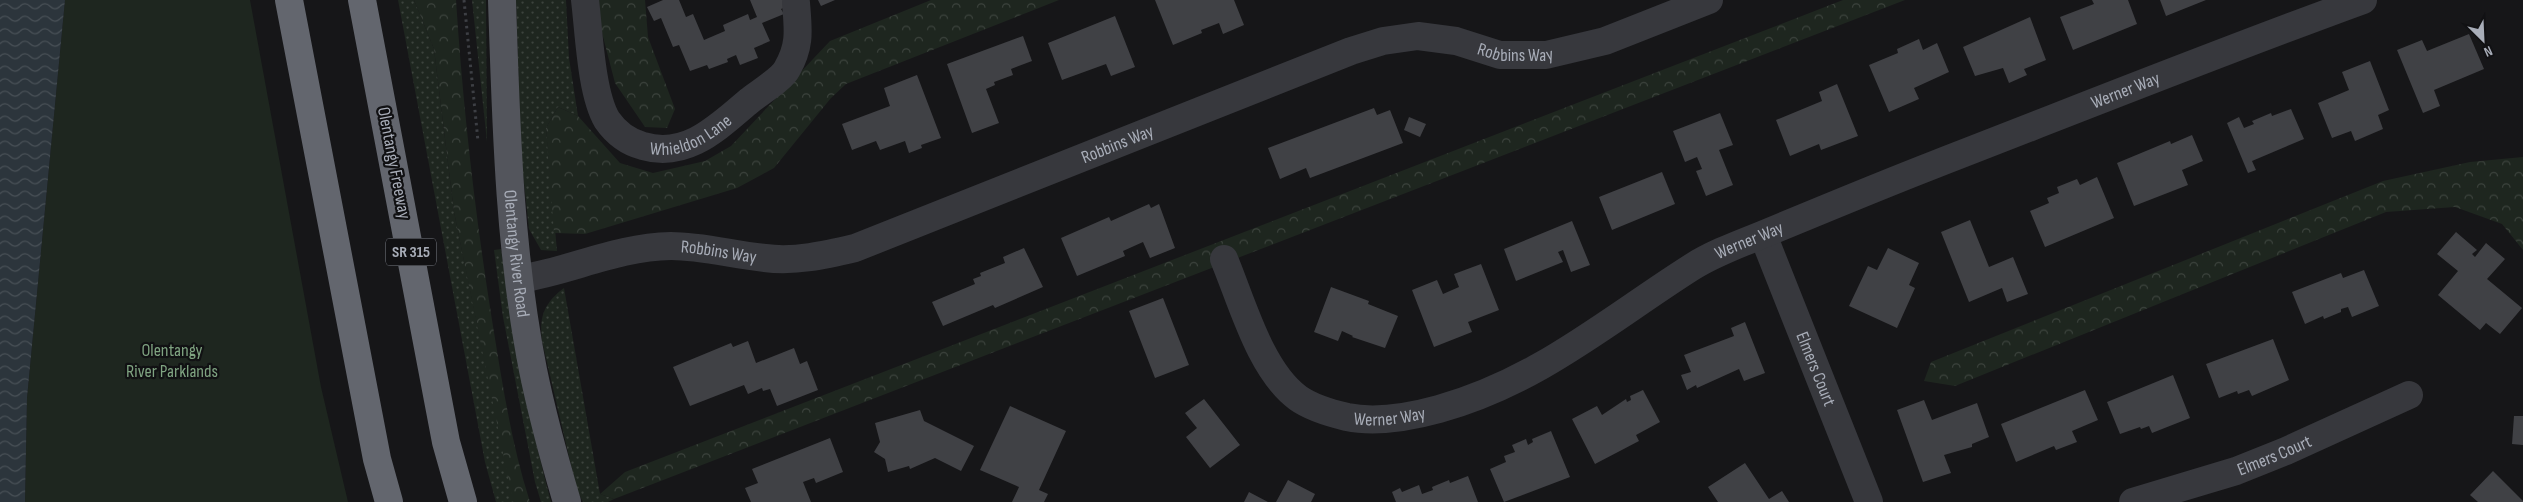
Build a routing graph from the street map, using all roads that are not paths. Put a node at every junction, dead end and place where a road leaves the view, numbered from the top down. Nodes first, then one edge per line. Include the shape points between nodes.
1 (289, 0) edge
2 (362, 0) edge
3 (502, 0) edge
4 (586, 0) edge
5 (1709, 0) edge
6 (2363, 0) edge
7 (796, 3) dead end
8 (1764, 235) junction
9 (1224, 259) dead end
10 (519, 279) junction
11 (2409, 395) dead end
12 (389, 502) edge
13 (463, 502) edge
14 (567, 502) edge
15 (1869, 502) edge
16 (2133, 502) edge

1 - 12 highway via 377,459
2 - 13 highway, Olentangy Freeway / SR 315 via 446,442
3 - 10 main road, Olentangy River Road via 509,180
4 - 7 street, Whieldon Lane via 596,83 607,119 619,134 635,144 671,150 706,136 786,71 799,40
5 - 10 street, Robbins Way via 1605,41 1546,55 1500,55 1456,41 1418,36 1383,41 854,248 818,257 767,258 672,246 632,249 544,275
6 - 8 street, Werner Way via 1882,185
8 - 9 street, Werner Way via 1694,266 1560,357 1516,380 1469,401 1388,419 1351,418 1321,410 1297,398 1274,375
8 - 15 street, Elmers Court
10 - 14 main road, Olentangy River Road via 533,370
11 - 16 street, Elmers Court via 2236,471

